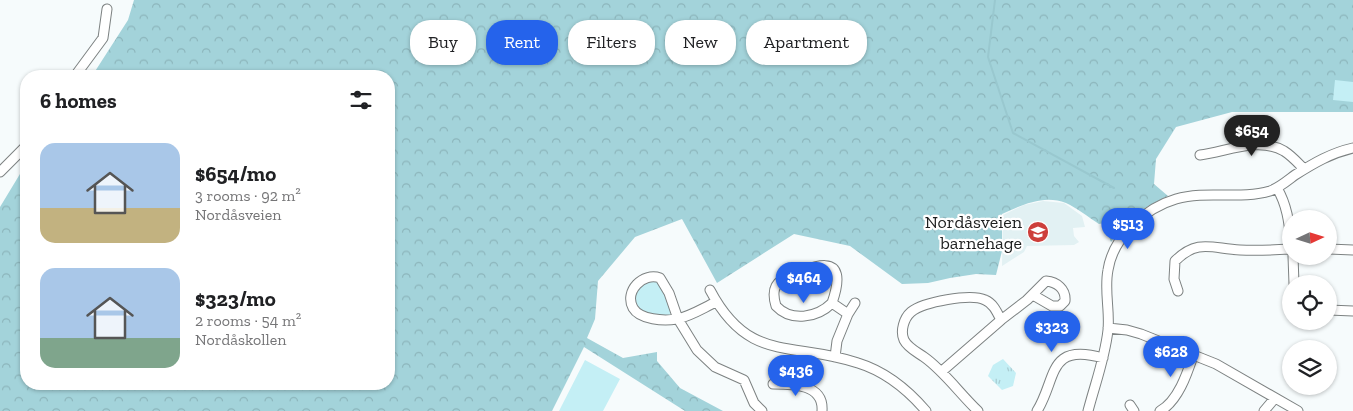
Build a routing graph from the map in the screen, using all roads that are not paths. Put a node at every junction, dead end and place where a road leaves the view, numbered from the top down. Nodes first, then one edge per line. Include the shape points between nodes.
1 (107, 9) dead end
2 (79, 70) edge
3 (1353, 148) edge
4 (20, 152) edge
5 (1200, 155) dead end
6 (1304, 169) junction
7 (0, 172) edge
8 (1276, 188) junction
9 (1286, 210) edge
10 (1282, 249) edge
11 (1338, 249) edge
12 (1353, 250) edge
13 (710, 290) dead end
14 (1178, 291) dead end
15 (1033, 295) dead end
16 (716, 302) junction
17 (832, 303) junction
18 (855, 303) dead end
19 (1337, 310) edge
20 (1353, 311) edge
21 (848, 314) junction
22 (678, 319) junction
23 (1001, 320) junction
24 (1108, 328) junction
25 (1193, 356) junction
26 (835, 357) junction
27 (1103, 358) junction
28 (941, 372) junction
29 (794, 374) dead end
30 (773, 384) dead end
31 (793, 384) junction
32 (1275, 398) junction
33 (762, 411) edge
34 (822, 411) edge
35 (926, 411) edge
36 (978, 411) edge
37 (1037, 411) edge
38 (1088, 411) edge
39 (1160, 411) edge
40 (1264, 411) edge
41 (1298, 411) edge

1 - 2 street via 103,38
3 - 6 street via 1329,155
4 - 7 street
5 - 6 street via 1232,147 1267,145 1285,152
6 - 8 street
8 - 9 street
8 - 24 street via 1251,194 1184,196 1162,204 1140,219 1112,254 1107,275
10 - 14 street via 1237,250 1208,245 1184,252 1175,261 1170,280
11 - 12 street
13 - 16 street
15 - 23 street
16 - 22 street
16 - 26 street via 736,327 754,339 780,348
17 - 17 street via 814,315 793,315 776,306 773,292 782,280 826,265 835,270 837,276
17 - 21 street
18 - 21 street
19 - 20 street
21 - 26 street via 837,341
22 - 22 street via 662,320 637,312 631,298 636,286 647,277 660,278
22 - 33 street via 689,341 705,360 744,380 754,403
23 - 28 street
23 - 28 street via 991,304 978,298 922,306 911,312 904,323 903,338 908,346
24 - 25 street via 1141,334
24 - 27 street
25 - 32 street via 1228,370
25 - 39 street via 1174,397
26 - 35 street via 859,363 888,377
27 - 37 street via 1077,354 1060,362
27 - 38 street
28 - 36 street
29 - 31 street
30 - 31 street
31 - 34 street via 818,393 823,402
32 - 40 street
32 - 41 street

